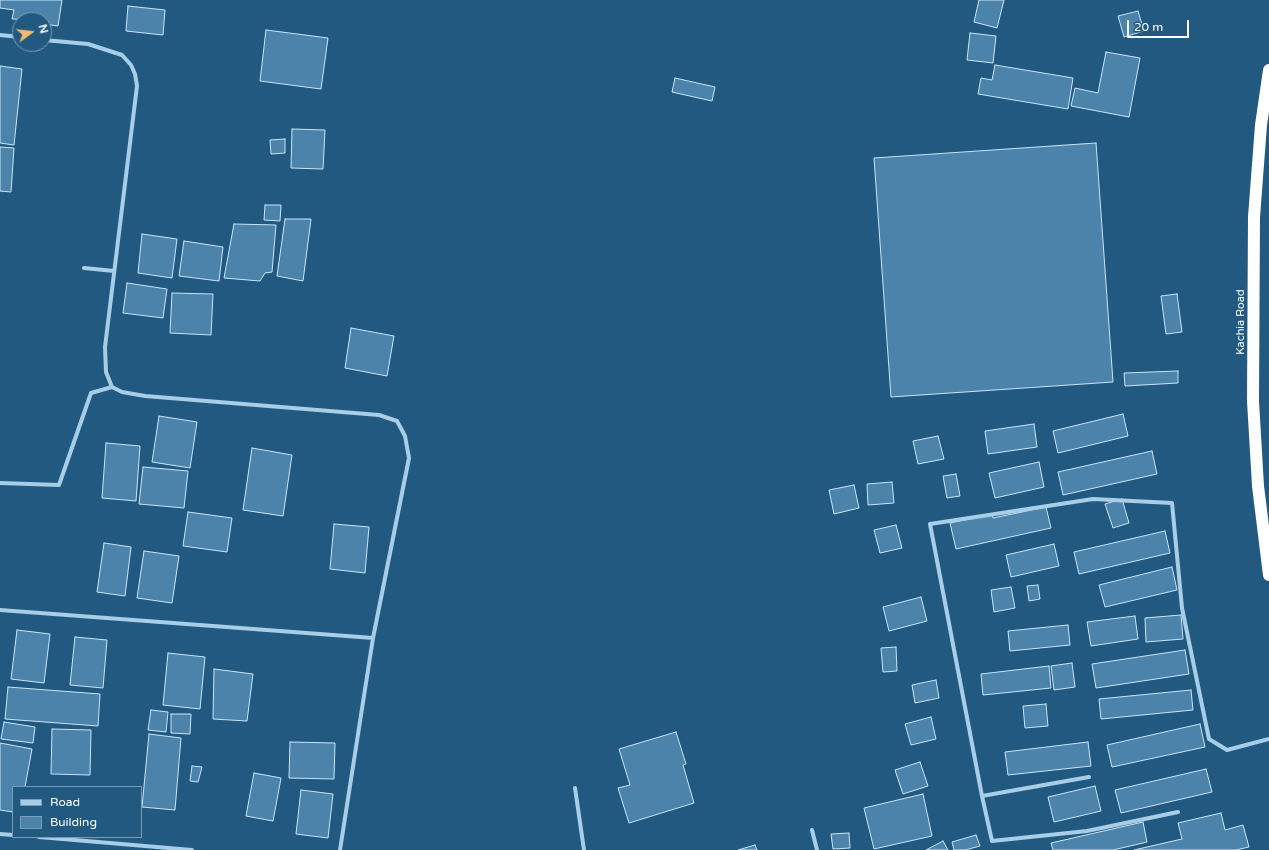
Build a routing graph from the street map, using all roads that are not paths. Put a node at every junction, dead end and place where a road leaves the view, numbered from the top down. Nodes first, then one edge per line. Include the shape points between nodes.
1 (0, 35) edge
2 (12, 37) edge
3 (52, 41) edge
4 (1269, 70) edge
5 (84, 268) dead end
6 (114, 271) junction
7 (112, 386) junction
8 (0, 483) edge
9 (1269, 575) edge
10 (0, 610) edge
11 (373, 638) junction
12 (1269, 739) edge
13 (1090, 777) dead end
14 (575, 788) dead end
15 (982, 796) junction
16 (1178, 812) dead end
17 (812, 830) dead end
18 (0, 834) edge
19 (12, 835) edge
20 (51, 838) edge
21 (192, 850) edge
22 (340, 850) edge
23 (584, 850) edge
24 (817, 850) edge

1 - 2 street
3 - 6 street via 88,44 122,56 132,64 135,74 137,86
4 - 9 highway, Kachia Road via 1261,126 1254,217 1253,401 1258,486
5 - 6 street
6 - 7 street via 105,347 106,372
7 - 8 street via 91,393 59,485
7 - 11 street via 122,392 145,396 379,415 397,421 405,436 409,458
10 - 11 street
11 - 22 street
12 - 15 street via 1227,750 1209,739 1182,608 1172,503 1093,500 930,524
13 - 15 street
14 - 23 street
15 - 16 street via 992,841 1087,831
17 - 24 street
18 - 19 street
20 - 21 street

